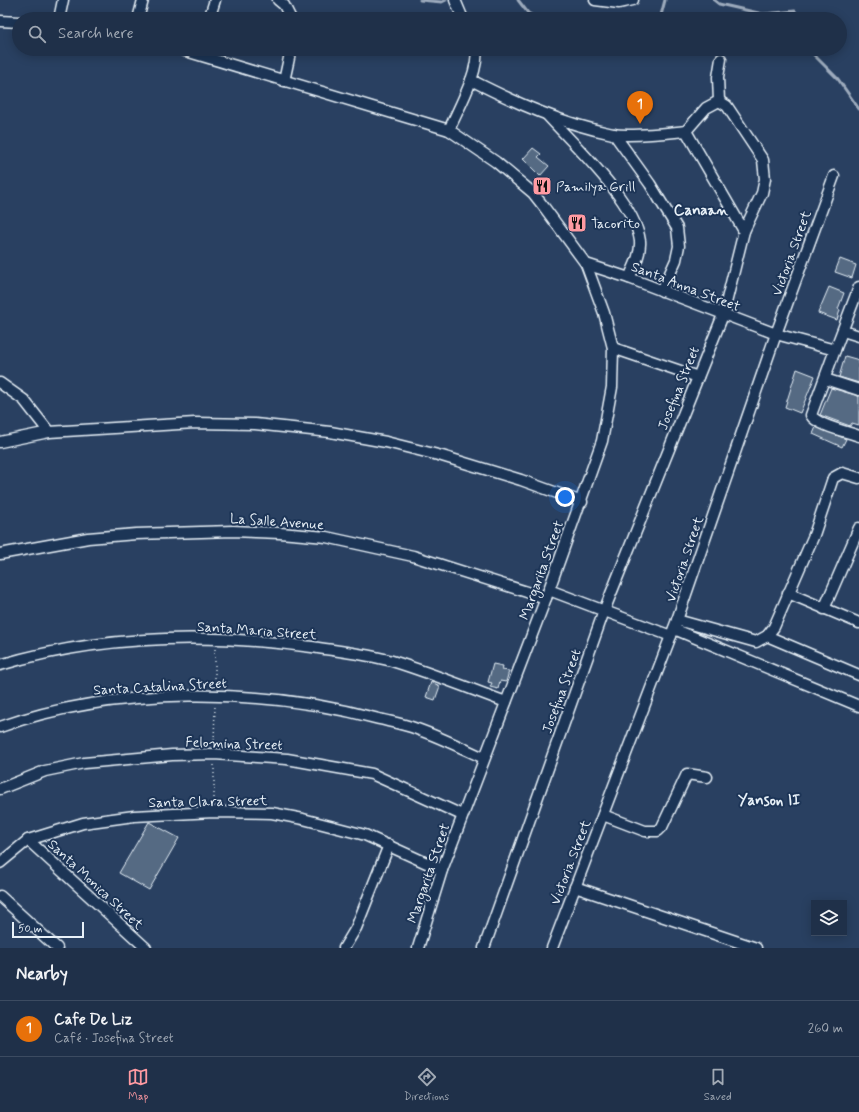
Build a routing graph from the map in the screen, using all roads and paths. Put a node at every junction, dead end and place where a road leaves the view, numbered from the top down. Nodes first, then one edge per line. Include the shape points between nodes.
1 (63, 0) edge
2 (144, 0) edge
3 (214, 0) edge
4 (278, 0) edge
5 (595, 0) edge
6 (633, 0) edge
7 (455, 1) edge
8 (622, 1) edge
9 (60, 12) edge
10 (140, 12) edge
11 (211, 12) edge
12 (288, 12) edge
13 (460, 12) edge
14 (0, 21) edge
15 (12, 22) edge
16 (212, 56) edge
17 (289, 56) edge
18 (476, 56) edge
19 (721, 58) dead end
20 (471, 80) junction
21 (284, 81) junction
22 (719, 101) junction
23 (547, 115) junction
24 (449, 130) junction
25 (686, 131) junction
26 (614, 134) junction
27 (834, 176) dead end
28 (744, 230) junction
29 (586, 264) junction
30 (629, 278) junction
31 (662, 291) junction
32 (858, 291) edge
33 (723, 315) junction
34 (843, 330) junction
35 (776, 334) junction
36 (859, 336) edge
37 (612, 348) junction
38 (835, 350) junction
39 (698, 377) junction
40 (825, 378) junction
41 (0, 383) edge
42 (859, 390) edge
43 (49, 432) junction
44 (859, 436) edge
45 (0, 442) edge
46 (859, 478) edge
47 (582, 502) junction
48 (859, 528) edge
49 (0, 554) edge
50 (788, 593) junction
51 (548, 594) junction
52 (824, 609) junction
53 (604, 610) junction
54 (859, 623) edge
55 (674, 628) junction
56 (767, 636) junction
57 (215, 638) junction
58 (0, 665) edge
59 (859, 675) edge
60 (215, 695) junction
61 (506, 702) junction
62 (859, 706) edge
63 (0, 727) edge
64 (214, 754) junction
65 (484, 758) junction
66 (707, 777) dead end
67 (0, 789) edge
68 (214, 812) junction
69 (462, 815) junction
70 (603, 815) junction
71 (28, 840) junction
72 (389, 845) junction
73 (0, 863) edge
74 (442, 870) junction
75 (575, 887) junction
76 (0, 896) edge
77 (57, 948) edge
78 (146, 948) edge
79 (344, 948) edge
80 (418, 948) edge
81 (484, 948) edge
82 (552, 948) edge
83 (756, 948) edge

1 - 9 street
2 - 10 street
3 - 11 street
4 - 12 street
5 - 8 street
6 - 8 street
7 - 13 street
14 - 15 street
16 - 21 street, Margarita Street
17 - 21 street
18 - 20 street
19 - 22 street via 718,77
20 - 23 street
20 - 24 street
21 - 24 street, Margarita Street
22 - 25 street via 706,108
22 - 28 street, Josefina Street via 727,106 763,160 765,180 762,194
23 - 26 street
23 - 30 street via 611,186 637,227 640,242 638,257
24 - 29 street, Margarita Street via 496,162 533,194 566,234
25 - 26 street
25 - 28 street
26 - 31 street via 650,184 677,228 679,246 676,260
27 - 35 street, Victoria Street
28 - 33 street, Josefina Street
29 - 30 street, Santa Anna Street
29 - 37 street, Margarita Street via 604,313
30 - 31 street, Santa Anna Street
31 - 33 street, Santa Anna Street
32 - 34 street
33 - 35 street, Santa Anna Street
33 - 39 street, Josefina Street
34 - 36 street
34 - 38 street
35 - 38 street, Santa Anna Street
35 - 55 street, Victoria Street
37 - 39 street
37 - 47 street, Margarita Street via 612,386 602,441
38 - 40 street
39 - 53 street, Josefina Street
40 - 42 street
40 - 44 street via 811,411 813,418
41 - 43 street via 24,400
43 - 45 street
43 - 47 street via 195,423 255,424 330,432 442,456
46 - 50 street via 842,473 833,478 814,535
47 - 51 street, Margarita Street
48 - 52 street
49 - 51 street, La Salle Avenue via 88,538 136,534 233,531 280,533 326,537 413,556
50 - 52 street
50 - 56 street via 774,627
51 - 53 street, La Salle Avenue
51 - 61 street, Margarita Street
52 - 54 street
53 - 55 street, La Salle Avenue
53 - 81 street, Josefina Street
55 - 56 street via 756,642
55 - 62 street
55 - 70 street, Victoria Street
56 - 59 street
57 - 58 street, Santa Maria Street via 85,646 34,655
57 - 60 path
57 - 61 street, Santa Maria Street via 292,644 391,661
60 - 63 street, Santa Catalina Street via 88,704 32,715
60 - 64 path
60 - 65 street, Santa Catalina Street via 296,701 353,712 417,729
61 - 65 street, Margarita Street
64 - 67 street, Felomina Street via 84,763 46,771
64 - 68 path
64 - 69 street, Felomina Street via 287,758 372,774
65 - 69 street, Margarita Street
66 - 70 street via 687,774 658,831 645,831
68 - 71 street, Santa Clara Street via 134,816 83,823
68 - 72 street, Santa Clara Street via 272,813 303,818 365,835
69 - 74 street, Margarita Street
70 - 75 street, Victoria Street
71 - 73 street, Santa Clara Street
71 - 78 street, Santa Monica Street
72 - 74 street, Santa Clara Street
72 - 79 street via 356,928
74 - 80 street, Margarita Street
75 - 82 street, Victoria Street
75 - 83 street
76 - 77 street

